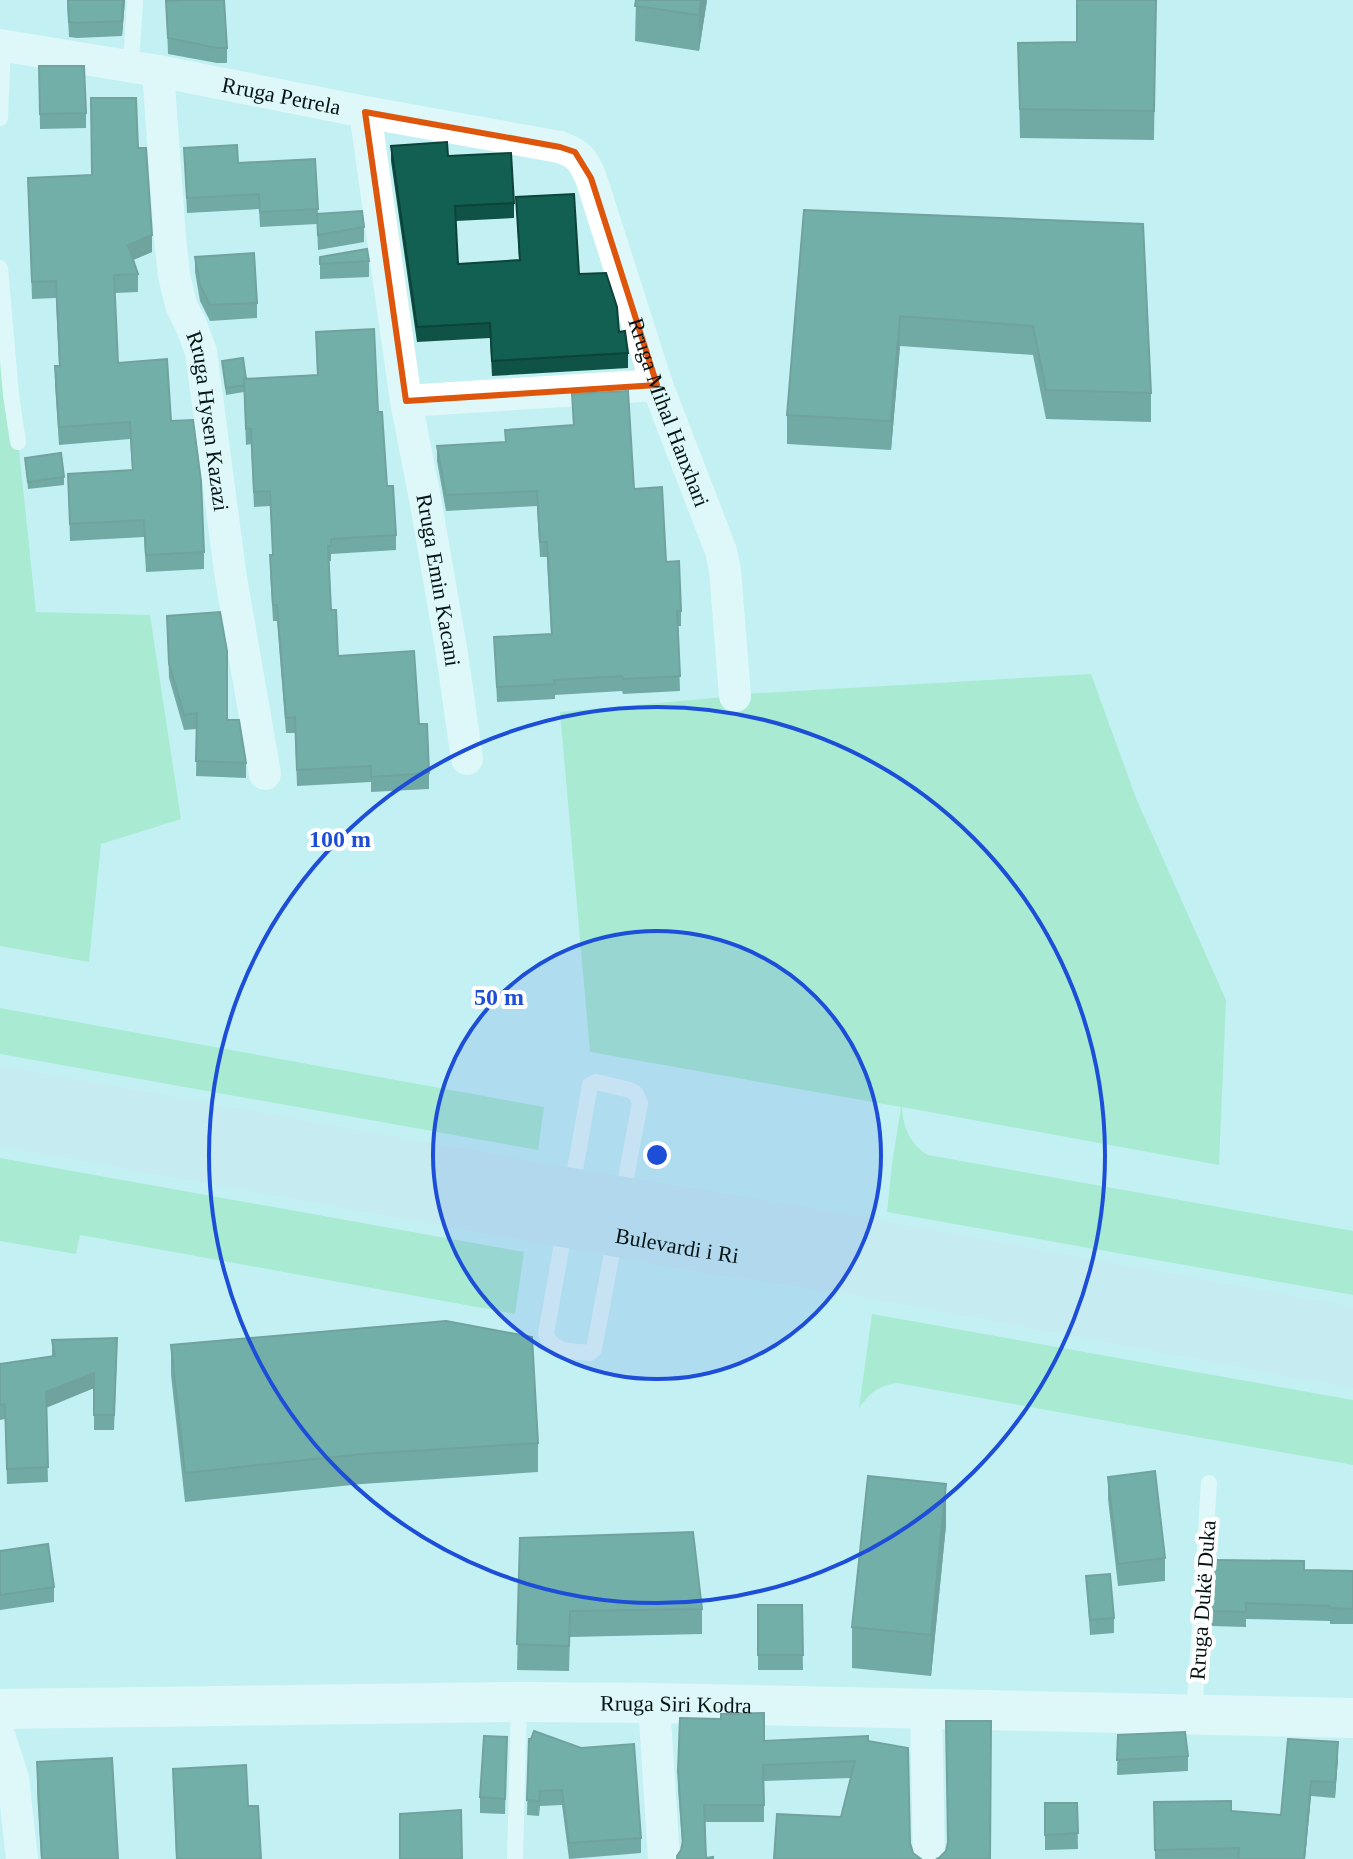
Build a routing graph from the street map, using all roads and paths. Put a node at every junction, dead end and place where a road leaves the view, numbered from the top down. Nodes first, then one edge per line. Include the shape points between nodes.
1 (135, 0) edge
2 (2, 46) edge
3 (144, 68) junction
4 (365, 112) junction
5 (0, 118) edge
6 (560, 147) joint
7 (0, 268) edge
8 (657, 385) junction
9 (406, 401) junction
10 (18, 442) dead end
11 (735, 696) dead end
12 (467, 759) dead end
13 (265, 774) dead end
14 (0, 1088) edge
15 (0, 1124) edge
16 (568, 1208) junction
17 (618, 1217) junction
18 (1353, 1329) edge
19 (1353, 1366) edge
20 (1209, 1483) dead end
21 (519, 1702) junction
22 (654, 1703) junction
23 (926, 1708) junction
24 (0, 1709) edge
25 (1194, 1716) junction
26 (1353, 1718) edge
27 (0, 1738) edge
28 (22, 1859) edge
29 (515, 1859) edge
30 (664, 1859) edge
31 (929, 1859) edge

1 - 3 lane
2 - 3 street, Rruga Petrela
2 - 5 lane, Rruga Petrela
3 - 4 street, Rruga Petrela
3 - 13 street, Rruga Hysen Kazazi via 174,275 201,352 231,578
4 - 6 street, Rruga Petrela
4 - 9 street, Rruga Emin Kacani via 377,251
6 - 8 street, Rruga Mihal Hanxhari via 585,163
7 - 10 lane
8 - 9 street
8 - 11 street, Rruga Mihal Hanxhari via 721,551
9 - 12 street, Rruga Emin Kacani
14 - 16 main road, Bulevardi i Ri
15 - 16 main road, Bulevardi i Ri
16 - 17 main road, Bulevardi i Ri
16 - 17 lane via 590,1085 596,1082 630,1090 640,1103
16 - 17 lane via 546,1334 555,1348 590,1353 594,1349
17 - 18 main road, Bulevardi i Ri via 865,1240
17 - 19 main road, Bulevardi i Ri via 860,1274
20 - 25 lane, Rruga Dukë Duka
21 - 22 street, Rruga Siri Kodra
21 - 24 street, Rruga Siri Kodra
21 - 29 lane
22 - 23 street, Rruga Siri Kodra
22 - 30 street
23 - 25 street, Rruga Siri Kodra
23 - 31 street
25 - 26 street, Rruga Siri Kodra
27 - 28 street via 13,1778

